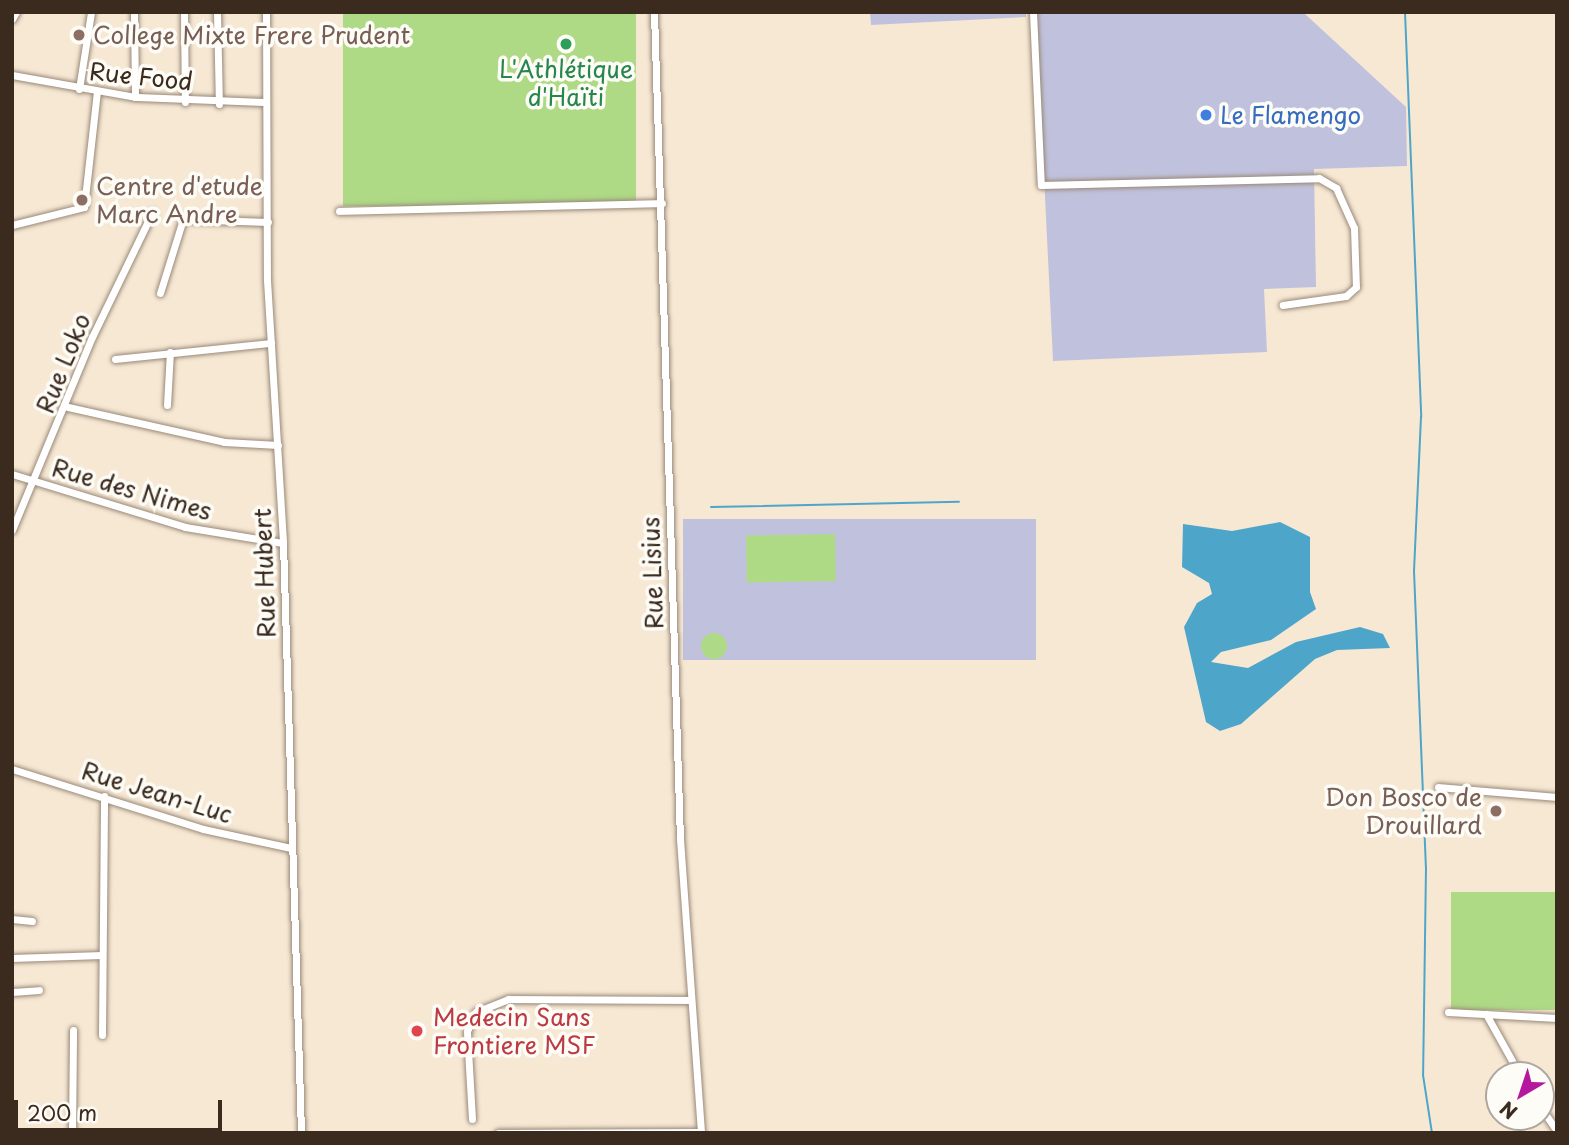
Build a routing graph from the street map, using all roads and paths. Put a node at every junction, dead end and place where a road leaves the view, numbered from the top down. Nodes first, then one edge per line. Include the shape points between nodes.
1 (16, 12) edge
2 (91, 12) edge
3 (134, 12) edge
4 (184, 12) edge
5 (217, 12) edge
6 (267, 12) edge
7 (654, 12) edge
8 (1033, 12) edge
9 (12, 19) edge
10 (12, 75) edge
11 (79, 89) junction
12 (97, 91) junction
13 (135, 97) junction
14 (185, 102) junction
15 (266, 102) junction
16 (219, 104) junction
17 (662, 203) junction
18 (339, 211) dead end
19 (152, 213) dead end
20 (268, 222) junction
21 (12, 225) edge
22 (160, 293) dead end
23 (1283, 305) dead end
24 (271, 343) junction
25 (170, 352) junction
26 (115, 359) dead end
27 (167, 405) dead end
28 (68, 407) junction
29 (278, 445) junction
30 (12, 474) edge
31 (32, 480) junction
32 (12, 530) edge
33 (284, 543) junction
34 (12, 769) edge
35 (1438, 787) dead end
36 (104, 796) junction
37 (1557, 797) edge
38 (291, 848) junction
39 (12, 919) edge
40 (33, 921) dead end
41 (102, 955) junction
42 (12, 958) edge
43 (39, 990) dead end
44 (12, 992) edge
45 (691, 1000) junction
46 (1448, 1012) dead end
47 (1486, 1014) junction
48 (1557, 1018) edge
49 (73, 1030) dead end
50 (103, 1035) dead end
51 (1512, 1061) edge
52 (472, 1119) dead end
53 (526, 1132) edge
54 (682, 1132) edge
55 (691, 1132) edge
56 (72, 1133) edge
57 (301, 1133) edge
58 (498, 1133) edge
59 (701, 1133) edge

1 - 9 street
2 - 11 street
3 - 13 street
4 - 14 street
5 - 16 street
6 - 15 street, Rue Hubert
7 - 17 street, Rue Lisius
8 - 23 street via 1041,185 1328,182 1345,200 1354,228 1356,287 1346,296
10 - 11 street, Rue Food
11 - 12 street, Rue Food
12 - 13 street, Rue Food
12 - 21 street via 84,207
13 - 14 street, Rue Food
14 - 16 street, Rue Food
15 - 16 street, Rue Food
15 - 20 street, Rue Hubert
17 - 18 street
17 - 45 street, Rue Lisius
19 - 28 street, Rue Loko via 92,337
20 - 22 street via 183,219
20 - 24 street, Rue Hubert
24 - 25 street
24 - 29 street, Rue Hubert
25 - 26 street
25 - 27 street
28 - 29 street via 224,442
28 - 31 street, Rue Loko
29 - 33 street, Rue Hubert
30 - 31 street, Rue des Nimes
31 - 32 street, Rue Loko
31 - 33 street, Rue des Nimes via 185,527
33 - 38 street, Rue Hubert
34 - 36 street, Rue Jean-Luc
35 - 37 street
36 - 38 street, Rue Jean-Luc via 203,830
36 - 41 street
38 - 57 street, Rue Hubert
39 - 40 street
41 - 42 street
41 - 50 street
43 - 44 street
45 - 52 street via 508,999 476,1012 467,1031
45 - 59 street, Rue Lisius
46 - 47 street
47 - 48 street
47 - 51 street
49 - 56 street
53 - 54 street
53 - 58 street
54 - 55 street
55 - 59 street

